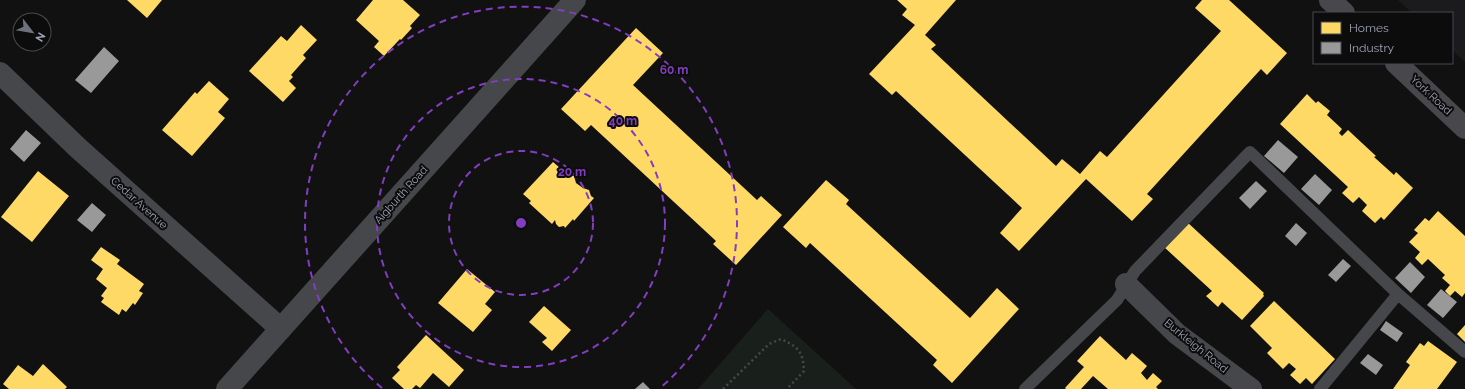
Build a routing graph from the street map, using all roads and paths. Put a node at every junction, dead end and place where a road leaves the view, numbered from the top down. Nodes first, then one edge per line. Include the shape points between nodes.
1 (575, 0) edge
2 (1330, 0) edge
3 (1343, 12) edge
4 (1397, 64) edge
5 (0, 74) edge
6 (1465, 128) edge
7 (1126, 284) junction
8 (1398, 294) junction
9 (281, 329) junction
10 (1465, 352) edge
11 (227, 389) edge
12 (723, 389) edge
13 (787, 389) edge
14 (1025, 389) edge
15 (1251, 389) edge
16 (1320, 389) edge

1 - 9 street, Aigburth Road
2 - 3 main road
4 - 6 main road, York Road
5 - 9 street, Cedar Avenue via 78,148
7 - 8 lane via 1250,152
7 - 14 lane via 1116,300
7 - 15 street, Burkleigh Road via 1177,334
8 - 10 lane
8 - 16 lane
9 - 11 street, Aigburth Road
12 - 13 path via 768,344 781,339 795,345 804,358 804,371

